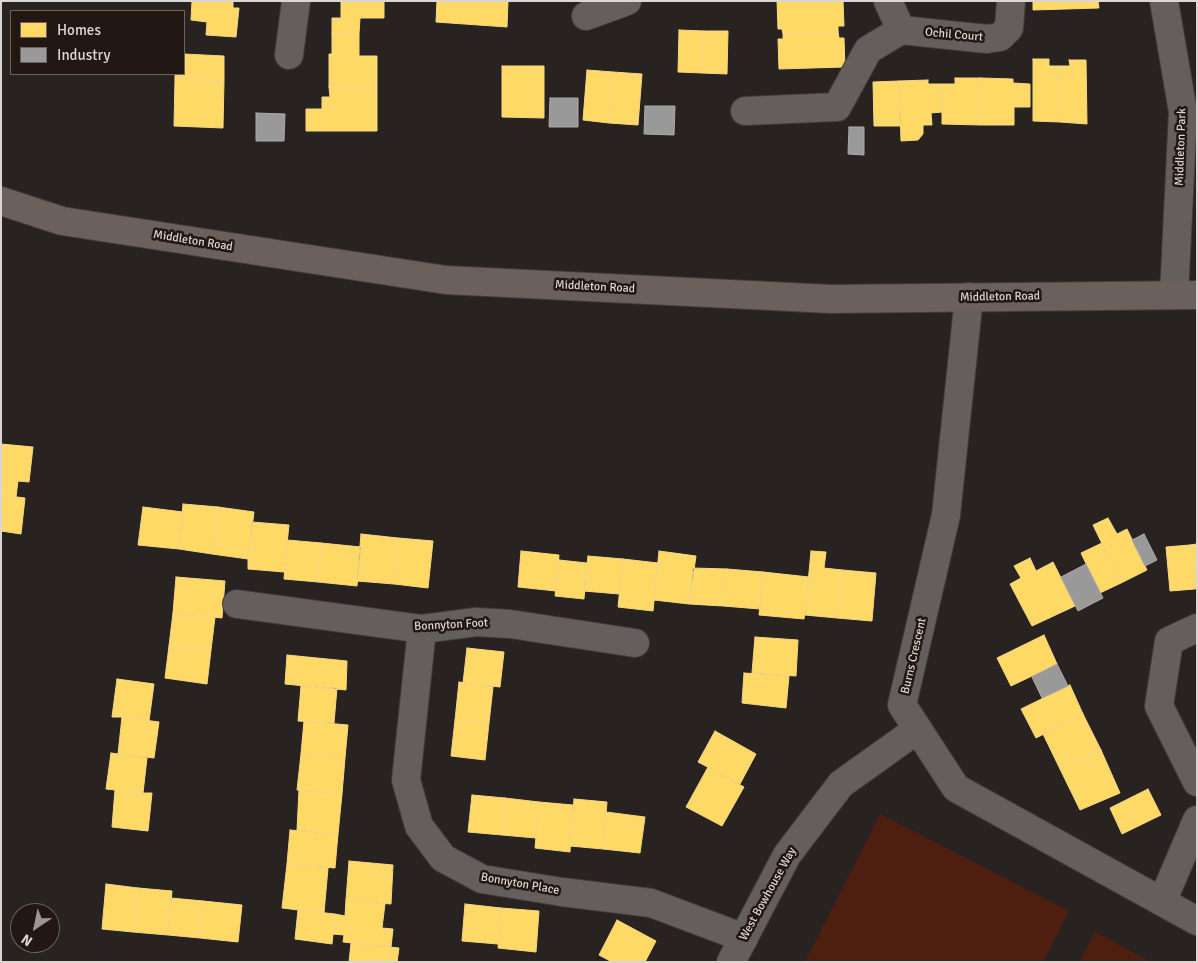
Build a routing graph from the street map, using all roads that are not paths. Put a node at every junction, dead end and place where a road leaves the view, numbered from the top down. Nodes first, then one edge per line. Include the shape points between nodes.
1 (296, 1) edge
2 (627, 1) edge
3 (888, 1) edge
4 (1011, 1) edge
5 (1164, 1) edge
6 (586, 16) dead end
7 (901, 30) junction
8 (289, 55) dead end
9 (745, 111) dead end
10 (1, 201) edge
11 (1185, 295) edge
12 (969, 297) junction
13 (237, 604) dead end
14 (1197, 628) edge
15 (422, 630) junction
16 (635, 643) dead end
17 (918, 730) junction
18 (1197, 782) edge
19 (1197, 820) edge
20 (1162, 902) junction
21 (1197, 921) edge
22 (744, 938) junction
23 (731, 962) edge

1 - 8 street
2 - 6 street
3 - 7 street
4 - 7 street, Ochil Court via 1010,28 1000,37 987,39
5 - 11 street, Middleton Park via 1183,112
7 - 9 street via 868,50 837,107
10 - 12 main road, Middleton Road via 62,221 446,280 831,299
11 - 12 main road, Middleton Road
12 - 17 street, Burns Crescent via 946,515 902,705
13 - 15 street, Bonnyton Foot
14 - 18 street via 1169,641 1159,706
15 - 16 street, Bonnyton Foot via 476,622 510,624
15 - 22 street, Bonnyton Place via 406,780 419,826 443,858 482,879 651,903
17 - 20 street, Burns Crescent via 956,788
17 - 22 street, West Bowhouse Way via 841,784 787,855
19 - 20 street
20 - 21 street, Burns Crescent
22 - 23 street, West Bowhouse Way

